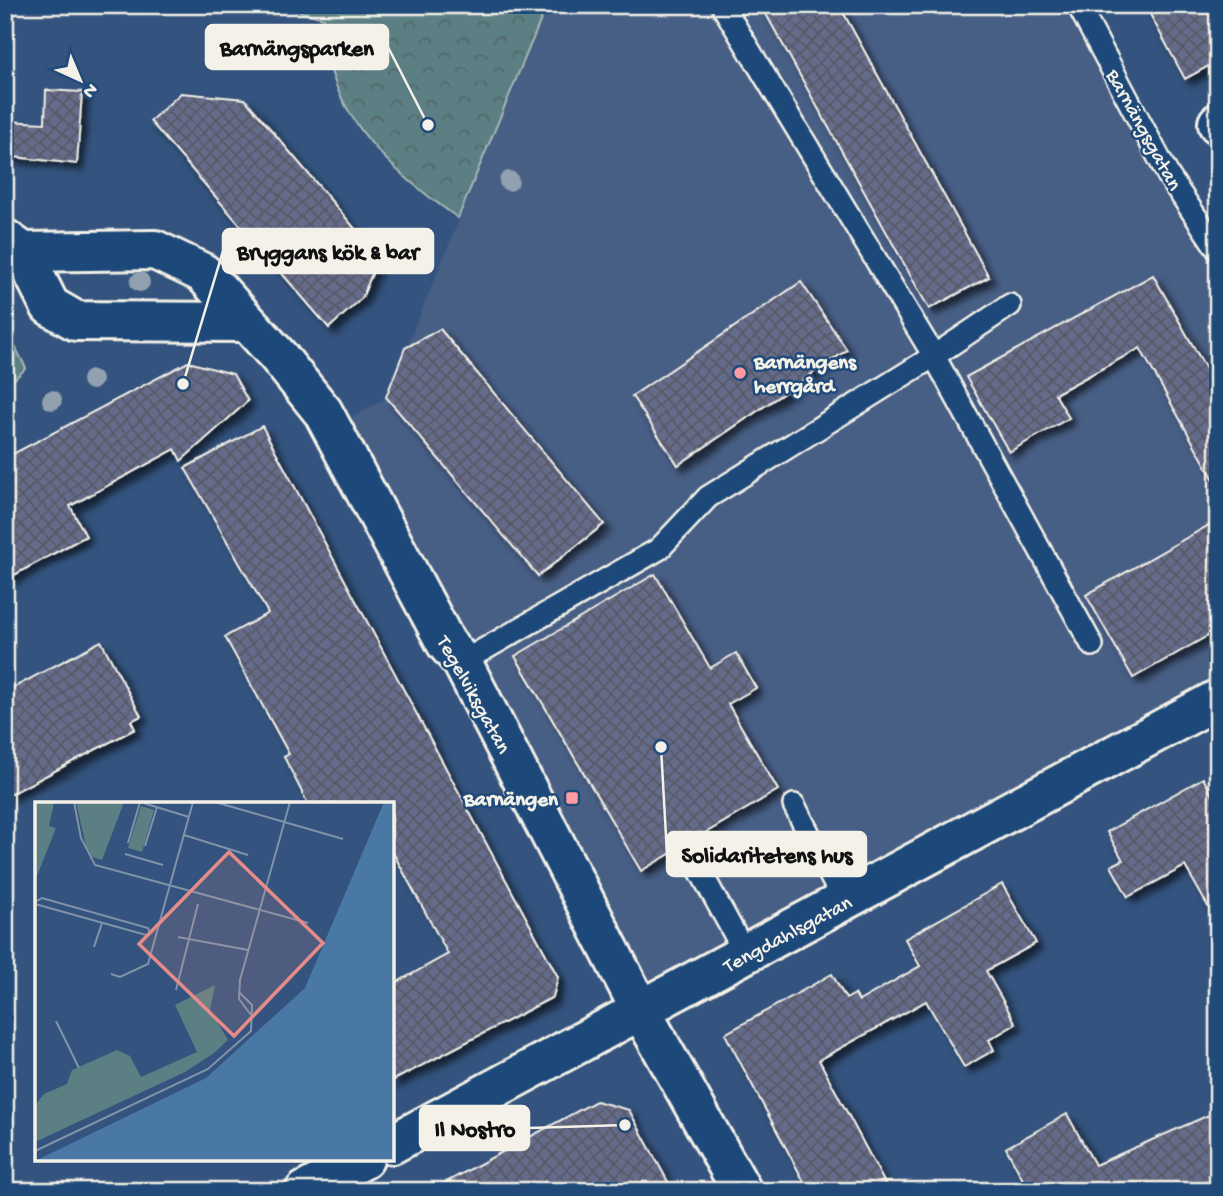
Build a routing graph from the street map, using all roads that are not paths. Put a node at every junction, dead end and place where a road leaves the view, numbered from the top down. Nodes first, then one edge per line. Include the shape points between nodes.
1 (722, 5) edge
2 (1078, 5) edge
3 (14, 245) edge
4 (1218, 250) edge
5 (1010, 305) dead end
6 (246, 322) junction
7 (934, 356) junction
8 (1091, 645) dead end
9 (462, 663) junction
10 (1218, 699) edge
11 (794, 805) dead end
12 (698, 867) dead end
13 (844, 902) junction
14 (746, 955) junction
15 (641, 1011) junction
16 (394, 1143) edge
17 (360, 1161) edge
18 (305, 1191) edge
19 (742, 1191) edge

1 - 7 lane
2 - 4 lane, Barnängsgatan via 1168,175
3 - 6 street, Tegelviksgatan via 155,250 203,273
3 - 6 street, Tegelviksgatan via 50,306 76,321
5 - 7 lane
6 - 9 street, Tegelviksgatan via 323,412 446,643
7 - 8 lane
7 - 9 lane via 708,497 659,549
9 - 15 street, Tegelviksgatan
10 - 13 street, Tengdahlsgatan
11 - 13 lane
12 - 14 lane
13 - 14 street, Tengdahlsgatan
14 - 15 street, Tengdahlsgatan
15 - 16 street, Tengdahlsgatan
15 - 19 street, Tegelviksgatan
17 - 18 street

